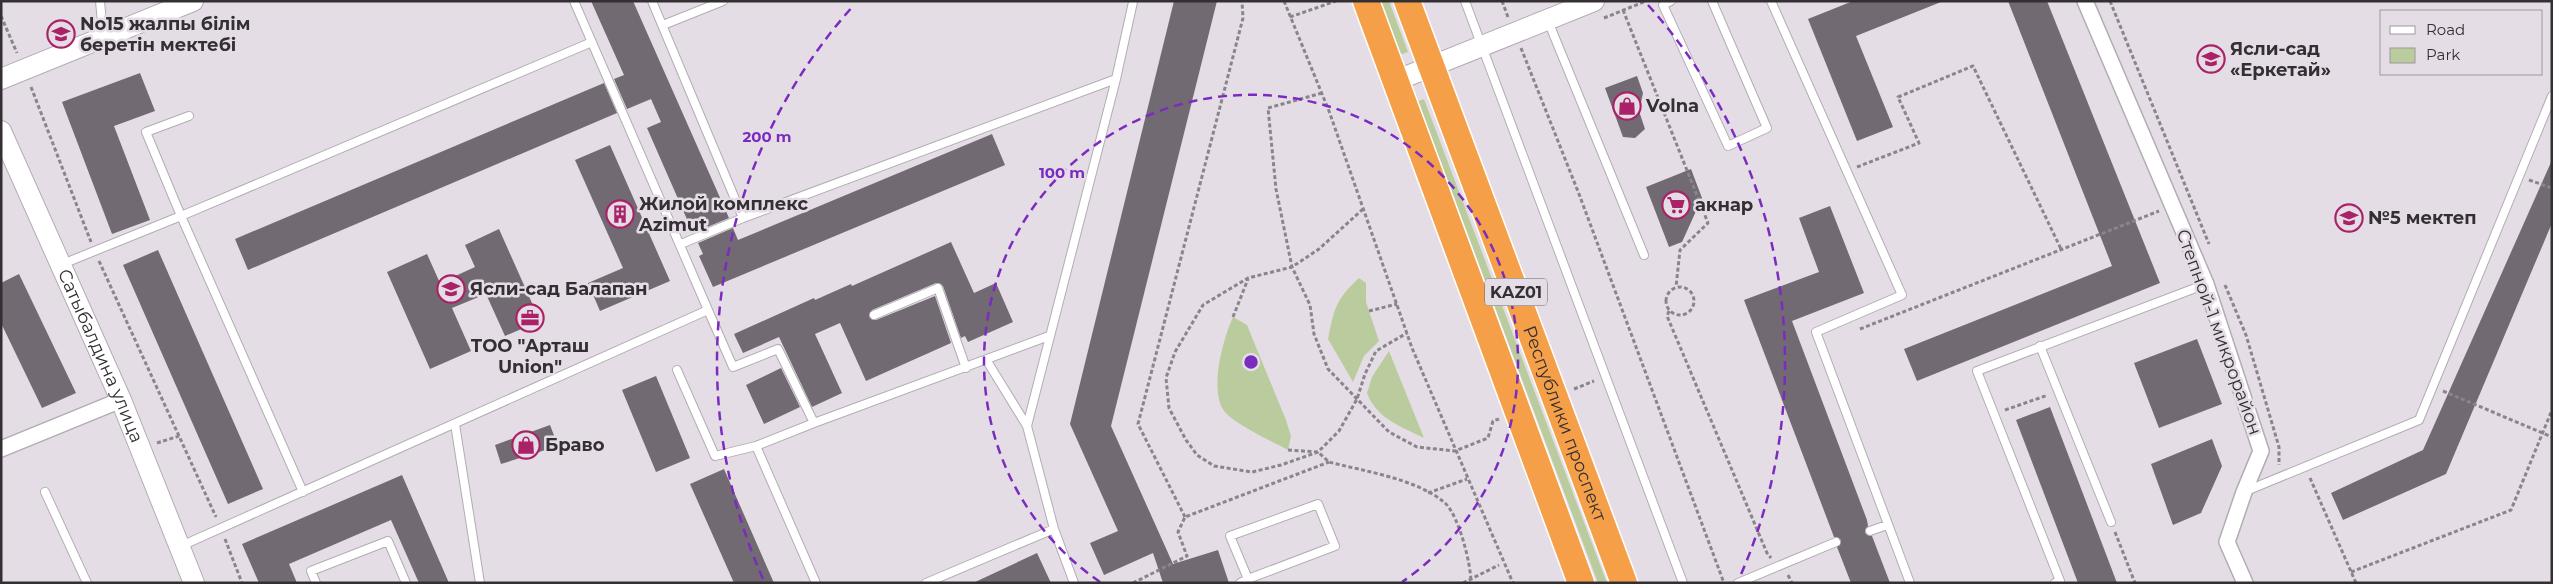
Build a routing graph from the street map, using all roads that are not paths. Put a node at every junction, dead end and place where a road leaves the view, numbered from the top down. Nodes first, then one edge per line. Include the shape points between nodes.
1 (100, 1) edge
2 (193, 1) edge
3 (574, 1) edge
4 (652, 1) edge
5 (723, 1) edge
6 (1366, 1) edge
7 (1407, 1) edge
8 (1465, 1) edge
9 (1594, 1) edge
10 (1671, 1) edge
11 (1712, 1) edge
12 (1771, 1) edge
13 (2085, 1) edge
14 (1133, 2) edge
15 (1548, 21) junction
16 (663, 25) junction
17 (107, 36) junction
18 (592, 42) junction
19 (1483, 46) junction
20 (1432, 67) junction
21 (1, 79) edge
22 (1116, 79) junction
23 (1395, 81) junction
24 (2552, 96) edge
25 (189, 116) dead end
26 (1, 131) edge
27 (181, 216) junction
28 (743, 218) junction
29 (681, 244) junction
30 (1644, 255) dead end
31 (60, 265) junction
32 (2206, 284) junction
33 (708, 310) junction
34 (874, 315) dead end
35 (1049, 336) junction
36 (2040, 346) junction
37 (987, 361) junction
38 (966, 368) junction
39 (677, 370) dead end
40 (120, 400) junction
41 (814, 423) junction
42 (455, 424) junction
43 (1027, 426) junction
44 (756, 446) junction
45 (1, 449) edge
46 (46, 492) dead end
47 (303, 492) junction
48 (2244, 492) junction
49 (2111, 522) road end
50 (1887, 525) junction
51 (1054, 529) junction
52 (1870, 531) dead end
53 (1836, 542) dead end
54 (179, 546) junction
55 (1248, 579) junction
56 (87, 583) edge
57 (194, 583) edge
58 (316, 583) edge
59 (406, 583) edge
60 (480, 583) edge
61 (816, 583) edge
62 (926, 583) edge
63 (1074, 583) edge
64 (1240, 583) edge
65 (1581, 583) edge
66 (1624, 583) edge
67 (1683, 583) edge
68 (1738, 583) edge
69 (1910, 583) edge
70 (2055, 583) edge
71 (2245, 583) edge

1 - 17 lane
2 - 17 street
3 - 18 lane
4 - 16 lane
5 - 16 lane
6 - 23 highway, KАZ01
7 - 20 highway, Республики проспект / KАZ01
8 - 19 lane
9 - 15 street
10 - 11 lane via 1663,5 1728,146 1767,128
12 - 50 lane via 1902,295 1816,332
13 - 32 street, Степной-1 микрорайон
14 - 22 lane
15 - 19 street
15 - 30 lane
16 - 28 lane
17 - 21 street
18 - 27 lane
18 - 29 lane
19 - 20 street
19 - 67 lane
20 - 23 street
20 - 66 highway, Республики проспект / KАZ01
22 - 28 lane
22 - 35 lane
23 - 65 highway, KАZ01
24 - 48 lane via 2419,420
25 - 27 lane via 146,132
26 - 31 street, Сатыбалдина улица
27 - 31 lane
27 - 47 lane
28 - 29 lane
29 - 33 lane
31 - 40 street, Сатыбалдина улица
32 - 36 lane
32 - 48 street, Степной-1 микрорайон via 2261,451
33 - 41 lane via 733,368 778,349
33 - 42 lane
34 - 38 lane via 938,288
35 - 37 lane
35 - 43 lane
36 - 49 lane
36 - 70 lane via 1977,371 2060,581
37 - 38 lane
37 - 43 lane
38 - 41 lane
39 - 44 lane via 715,456
40 - 45 street
40 - 54 street, Сатыбалдина улица
41 - 44 lane
42 - 47 lane
42 - 60 lane
43 - 51 lane
44 - 61 lane
46 - 56 lane
47 - 54 lane
48 - 71 street, Степной-1 микрорайон via 2227,542
50 - 52 lane
50 - 69 lane
51 - 62 lane
51 - 63 lane
53 - 68 lane
54 - 57 street, Сатыбалдина улица
55 - 55 lane via 1335,546 1318,504 1230,536
55 - 64 lane
58 - 59 lane via 311,571 388,541

